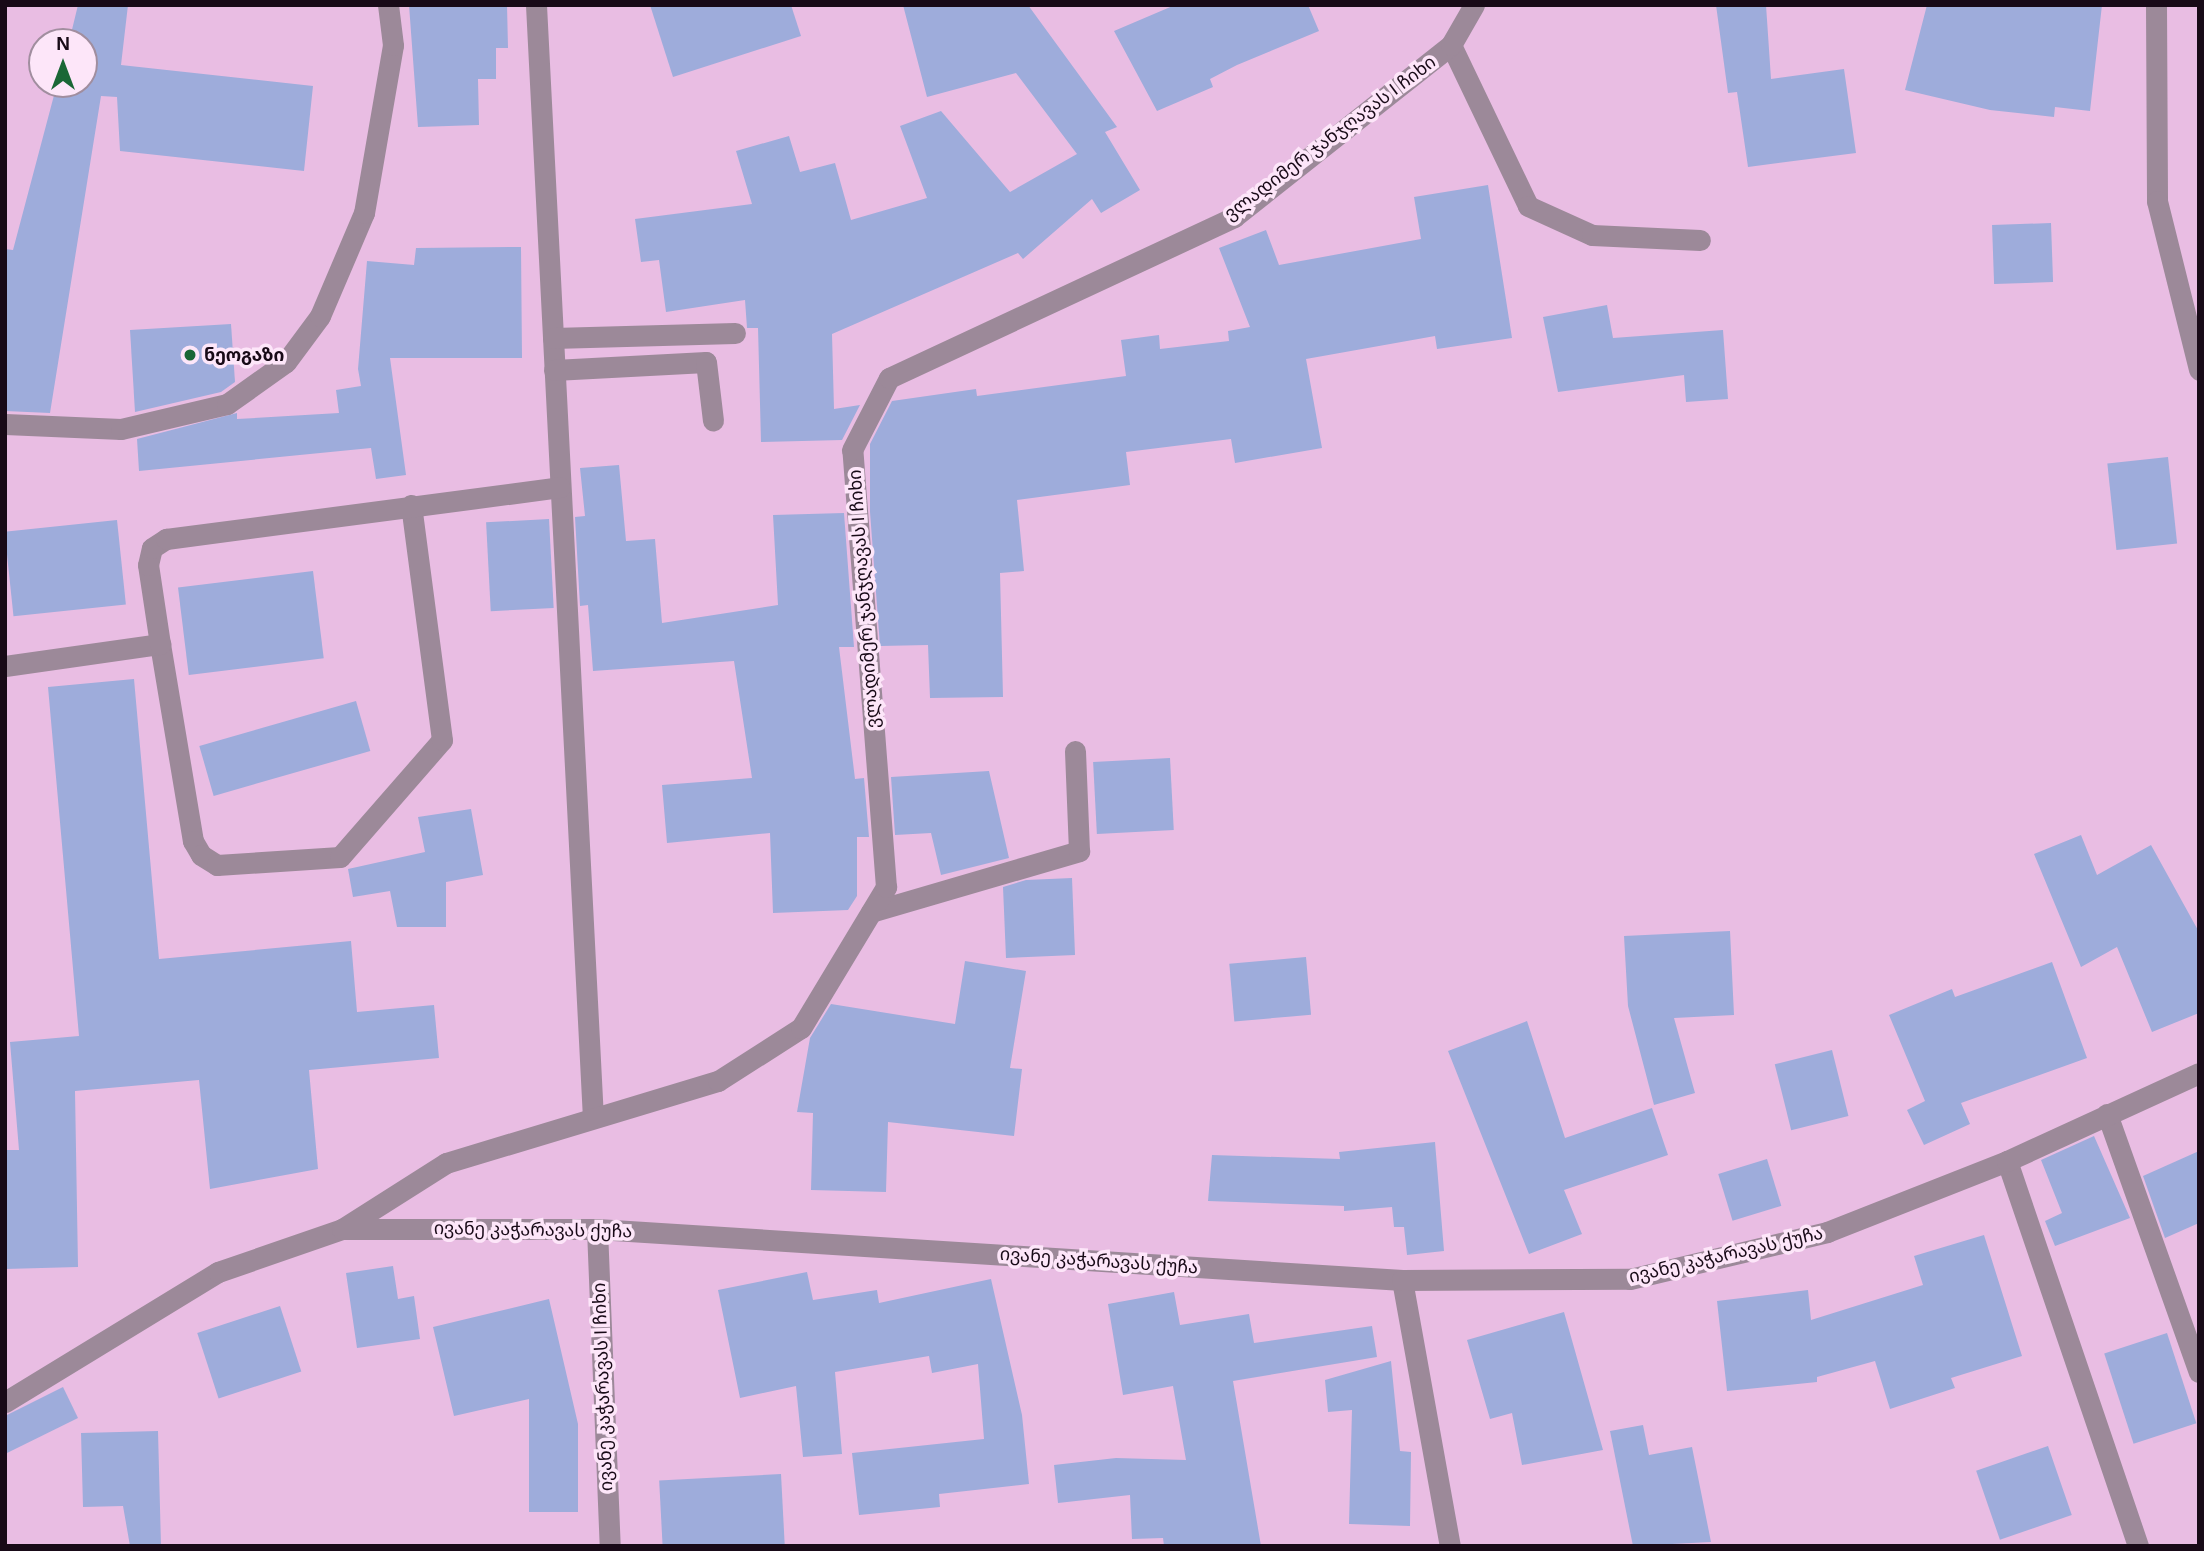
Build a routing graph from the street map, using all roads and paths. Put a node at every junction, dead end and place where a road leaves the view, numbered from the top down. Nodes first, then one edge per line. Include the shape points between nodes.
1 (388, 5) edge
2 (536, 5) edge
3 (1474, 5) edge
4 (2156, 5) edge
5 (1451, 45) junction
6 (1700, 240) dead end
7 (735, 333) dead end
8 (553, 338) junction
9 (554, 370) junction
10 (2199, 370) edge
11 (713, 421) dead end
12 (5, 424) edge
13 (560, 487) junction
14 (411, 505) junction
15 (160, 644) junction
16 (5, 666) edge
17 (1074, 751) dead end
18 (871, 912) junction
19 (2199, 1073) edge
20 (2107, 1114) junction
21 (593, 1118) junction
22 (2007, 1161) junction
23 (597, 1229) junction
24 (342, 1230) junction
25 (1402, 1280) junction
26 (2199, 1372) edge
27 (5, 1402) edge
28 (610, 1546) edge
29 (1450, 1546) edge
30 (2138, 1546) edge

1 - 12 street via 393,45 364,213 320,316 286,362 227,404 121,429
2 - 8 street
3 - 5 street, ვლადიმერ ჯანჯღავას I ჩიხი
4 - 10 street via 2157,201
5 - 6 street via 1528,206 1592,235
5 - 18 street, ვლადიმერ ჯანჯღავას I ჩიხი via 1234,216 889,378 852,450 886,887
7 - 8 street
8 - 9 street
9 - 11 street via 706,362
9 - 13 street
13 - 14 street
13 - 21 street
14 - 15 street via 166,539 152,548 148,565
14 - 15 street via 442,740 340,857 217,864 201,855 193,841
15 - 16 street
17 - 18 street via 1079,851
18 - 21 street, ვლადიმერ ჯანჯღავას I ჩიხი via 801,1028 718,1082
19 - 20 street, ივანე კაჭარავას ქუჩა
20 - 22 street, ივანე კაჭარავას ქუჩა
20 - 26 street
21 - 24 street, ვლადიმერ ჯანჯღავას I ჩიხი via 446,1163
22 - 25 street, ივანე კაჭარავას ქუჩა via 1827,1232 1630,1279
22 - 30 street
23 - 24 street, ივანე კაჭარავას ქუჩა
23 - 25 street, ივანე კაჭარავას ქუჩა
23 - 28 street, ივანე კაჭარავას I ჩიხი
24 - 27 street, ივანე კაჭარავას ქუჩა via 218,1272
25 - 29 street

